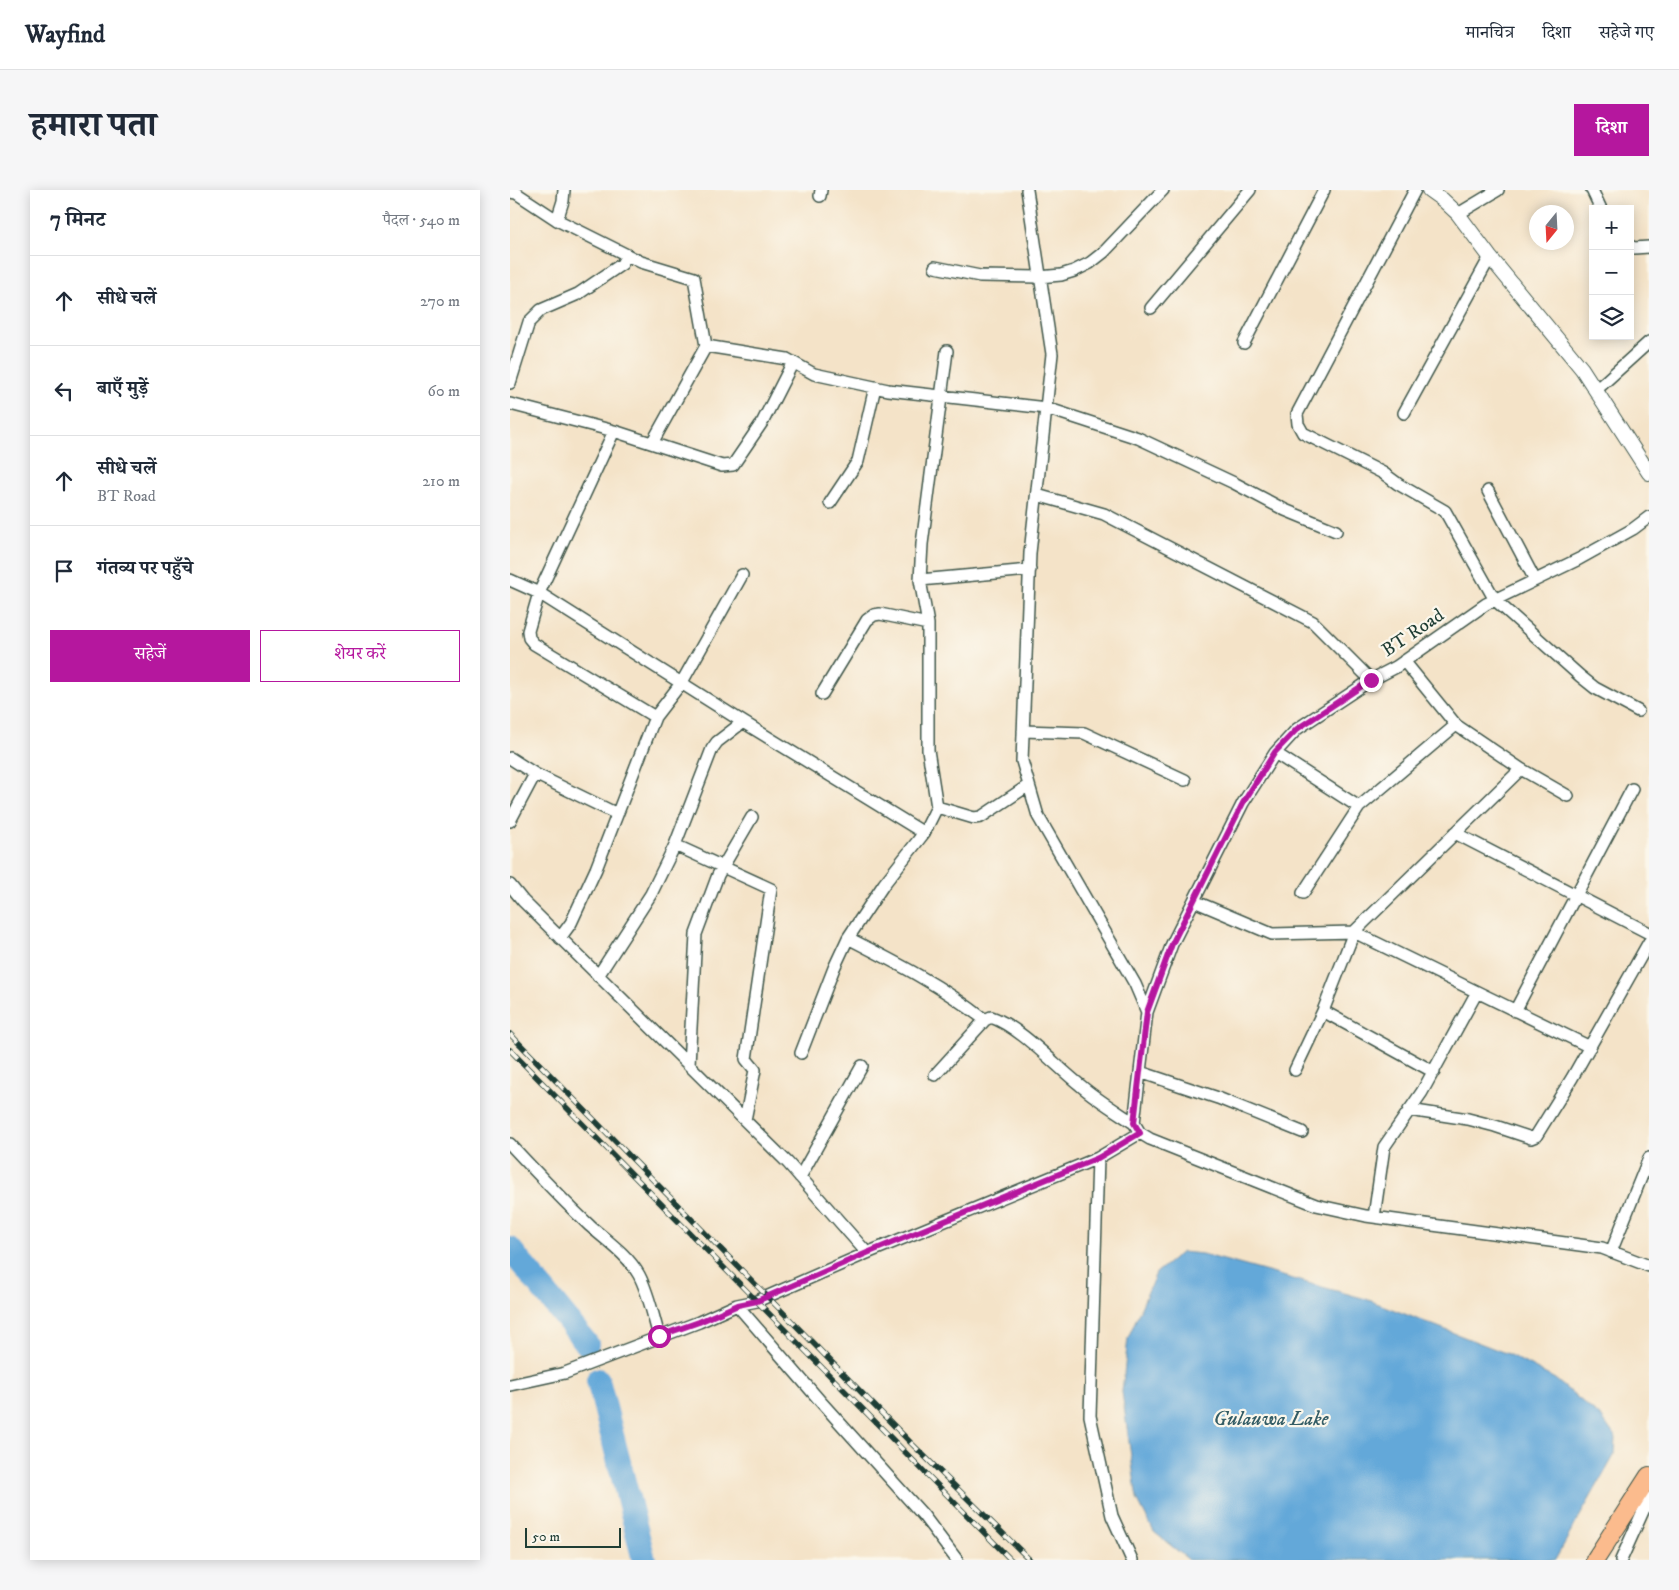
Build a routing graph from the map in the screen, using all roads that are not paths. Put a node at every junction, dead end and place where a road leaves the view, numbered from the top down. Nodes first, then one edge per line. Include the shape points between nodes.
1 (564, 190) edge
2 (1027, 190) edge
3 (1164, 190) edge
4 (1250, 190) edge
5 (1324, 190) edge
6 (1415, 190) edge
7 (1429, 190) edge
8 (1498, 190) edge
9 (1592, 190) edge
10 (510, 192) edge
11 (1599, 205) edge
12 (1458, 214) junction
13 (557, 220) junction
14 (1649, 247) edge
15 (1634, 248) edge
16 (627, 255) junction
17 (1490, 257) junction
18 (935, 266) dead end
19 (1039, 277) junction
20 (1151, 308) dead end
21 (1244, 343) dead end
22 (706, 346) junction
23 (1646, 349) edge
24 (947, 351) dead end
25 (793, 362) junction
26 (510, 383) edge
27 (876, 387) junction
28 (1596, 390) junction
29 (942, 396) junction
30 (510, 404) edge
31 (1046, 408) junction
32 (1404, 413) dead end
33 (614, 431) junction
34 (652, 442) junction
35 (1649, 473) edge
36 (1488, 491) dead end
37 (1037, 495) junction
38 (830, 503) dead end
39 (1649, 517) edge
40 (1336, 531) dead end
41 (1030, 570) junction
42 (742, 575) dead end
43 (510, 580) edge
44 (920, 580) junction
45 (1535, 580) junction
46 (539, 592) junction
47 (1495, 600) junction
48 (928, 624) junction
49 (1404, 661) junction
50 (1371, 680) junction
51 (682, 682) junction
52 (822, 694) dead end
53 (1638, 712) dead end
54 (654, 717) junction
55 (743, 722) junction
56 (1456, 725) junction
57 (1023, 731) junction
58 (1275, 752) junction
59 (510, 758) edge
60 (1521, 769) junction
61 (535, 774) junction
62 (1185, 780) dead end
63 (1029, 784) junction
64 (1632, 789) dead end
65 (1568, 796) dead end
66 (937, 807) junction
67 (1359, 807) junction
68 (617, 814) junction
69 (752, 817) dead end
70 (510, 821) edge
71 (1455, 832) junction
72 (924, 833) junction
73 (675, 845) junction
74 (723, 868) junction
75 (510, 885) edge
76 (1303, 893) dead end
77 (1576, 895) junction
78 (1194, 900) junction
79 (1354, 932) junction
80 (1649, 933) edge
81 (560, 938) junction
82 (848, 938) junction
83 (1649, 942) edge
84 (598, 976) junction
85 (1477, 992) junction
86 (1322, 1011) junction
87 (1515, 1011) junction
88 (1147, 1012) junction
89 (985, 1020) junction
90 (1590, 1047) junction
91 (801, 1053) dead end
92 (689, 1065) junction
93 (862, 1066) dead end
94 (1295, 1070) dead end
95 (1140, 1072) junction
96 (1434, 1072) junction
97 (935, 1075) dead end
98 (1410, 1110) junction
99 (745, 1120) junction
100 (1137, 1128) junction
101 (1302, 1132) dead end
102 (510, 1144) edge
103 (1098, 1158) junction
104 (1649, 1158) edge
105 (800, 1177) junction
106 (1374, 1217) junction
107 (1611, 1252) junction
108 (867, 1253) junction
109 (1649, 1266) edge
110 (738, 1305) junction
111 (659, 1336) junction
112 (510, 1385) edge
113 (1649, 1476) edge
114 (1649, 1498) edge
115 (1647, 1512) edge
116 (957, 1560) edge
117 (1132, 1560) edge
118 (1595, 1560) edge
119 (1621, 1560) edge

1 - 13 street
2 - 19 street
3 - 19 street via 1090,263 1061,275
4 - 20 street
5 - 21 street
6 - 47 street via 1297,414 1298,424 1303,433 1383,473 1445,511
7 - 12 street
8 - 12 street
9 - 11 street
10 - 13 street
12 - 17 street
13 - 16 street
14 - 15 street
16 - 22 street via 694,278
16 - 26 street via 622,264 578,294 541,310 529,322
17 - 28 street
17 - 32 street
18 - 19 street via 980,276
19 - 31 street via 1052,354
22 - 25 street
22 - 34 street
23 - 28 street
24 - 29 street
25 - 27 street via 814,374
25 - 34 street via 763,421 733,465 722,466
27 - 29 street
27 - 38 street via 858,461
28 - 35 street
29 - 31 street
29 - 44 street
30 - 33 street
31 - 37 street
31 - 40 street via 1138,438 1285,510
33 - 34 street
33 - 46 street
36 - 45 street
37 - 41 street
37 - 50 street via 1104,514 1313,622
39 - 45 street, BT Road via 1579,559
41 - 44 street
41 - 57 street
42 - 51 street
43 - 46 street
44 - 48 street
45 - 47 street, BT Road
46 - 51 street
46 - 54 street via 528,631 534,644
47 - 49 street, BT Road
47 - 53 street via 1595,688
48 - 52 street via 874,615 867,620
48 - 66 street via 928,750
49 - 50 street, BT Road
49 - 56 street
50 - 58 street, BT Road via 1297,729
51 - 54 street
51 - 55 street
54 - 68 street
55 - 72 street
55 - 73 street via 712,749
56 - 60 street
56 - 67 street
57 - 62 street via 1084,733
57 - 63 street via 1022,761
58 - 67 street
58 - 78 street, BT Road via 1243,803
59 - 61 street
60 - 65 street
60 - 71 street
61 - 68 street
61 - 70 street
63 - 66 street via 981,817 974,818
63 - 88 street via 1038,816 1135,984
64 - 77 street
66 - 72 street
67 - 76 street
68 - 81 street via 571,923
69 - 74 street
71 - 77 street
71 - 79 street
72 - 82 street
73 - 74 street
73 - 84 street via 651,894
74 - 92 street via 696,934
74 - 99 street via 771,889 746,1059 755,1070
75 - 81 street
77 - 80 street
77 - 87 street
78 - 79 street via 1272,934
78 - 88 street, BT Road via 1172,944
79 - 85 street
79 - 86 street
81 - 84 street
82 - 89 street via 918,974
82 - 91 street
83 - 90 street
84 - 92 street
85 - 87 street
85 - 96 street
86 - 94 street
86 - 96 street
87 - 90 street
88 - 95 street, BT Road
89 - 97 street
89 - 100 street via 991,1017 1001,1020 1081,1087
90 - 98 street via 1534,1138 1468,1119
92 - 99 street
93 - 105 street
95 - 100 street, BT Road
95 - 101 street via 1218,1098
96 - 98 street
98 - 106 street via 1384,1147
99 - 105 street
100 - 103 street
100 - 106 street via 1150,1140 1316,1205
102 - 111 street via 638,1273
103 - 108 street
103 - 117 street via 1090,1416 1112,1516
104 - 107 street
105 - 108 street
106 - 107 street via 1602,1248
107 - 109 street
108 - 110 street via 757,1301
110 - 111 street
110 - 116 street via 923,1515
111 - 112 street via 565,1373
113 - 118 main road
114 - 115 street
115 - 119 street

